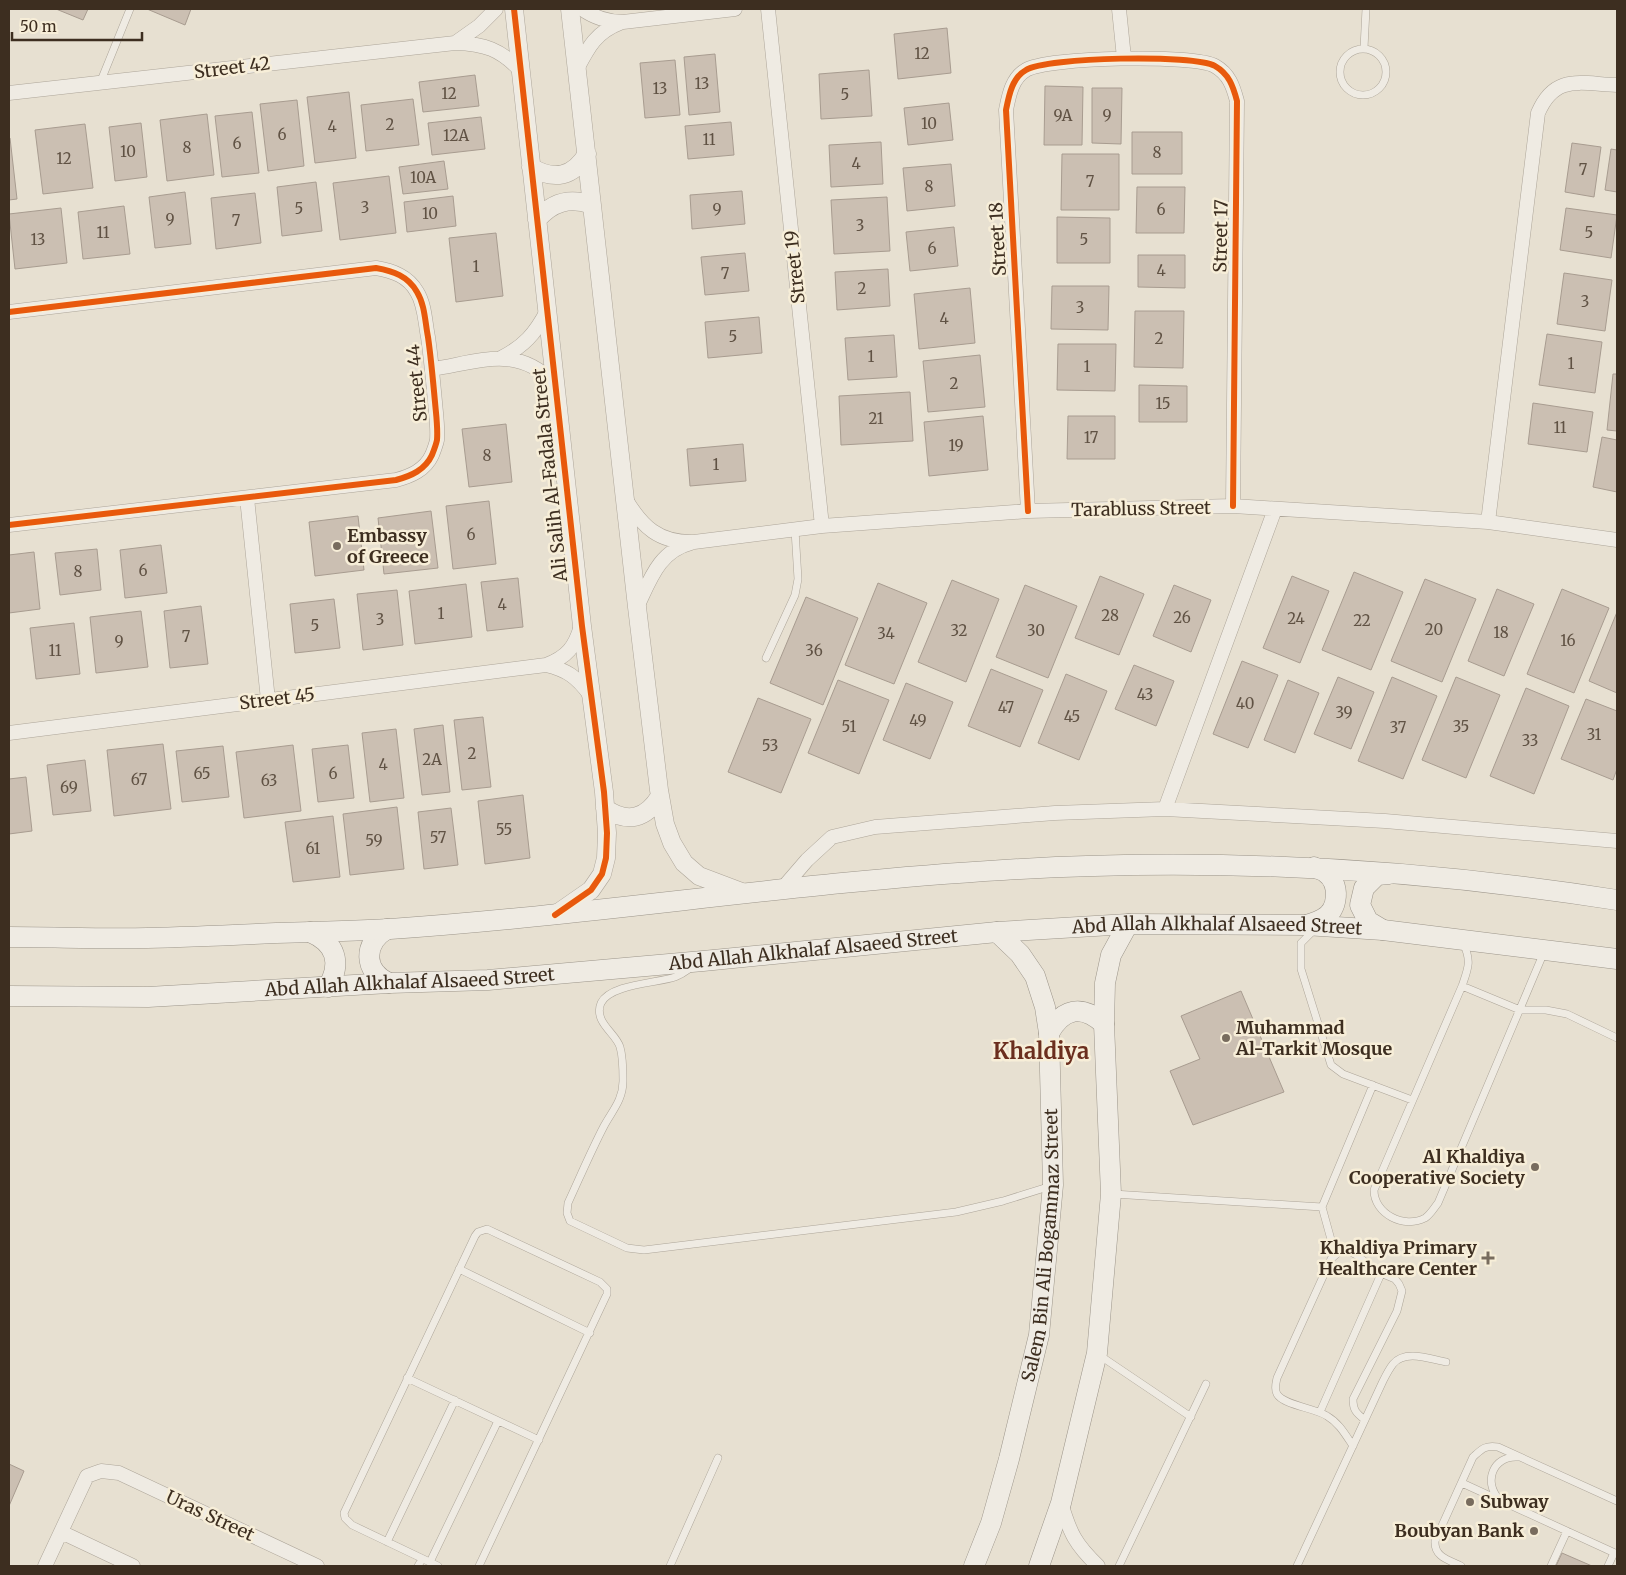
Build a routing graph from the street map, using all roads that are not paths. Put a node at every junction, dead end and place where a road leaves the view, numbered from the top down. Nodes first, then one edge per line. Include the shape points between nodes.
1 (130, 9) edge
2 (496, 9) edge
3 (514, 9) edge
4 (570, 9) edge
5 (582, 9) edge
6 (735, 9) edge
7 (768, 9) edge
8 (1119, 9) edge
9 (1366, 9) edge
10 (623, 22) junction
11 (454, 43) junction
12 (1364, 48) junction
13 (1124, 58) junction
14 (577, 69) junction
15 (521, 71) junction
16 (100, 83) junction
17 (1617, 85) edge
18 (9, 93) edge
19 (587, 154) junction
20 (531, 168) junction
21 (592, 205) junction
22 (537, 220) junction
23 (9, 312) edge
24 (547, 312) junction
25 (501, 358) junction
26 (432, 369) junction
27 (554, 384) junction
28 (625, 497) junction
29 (247, 498) junction
30 (1233, 506) junction
31 (1275, 509) junction
32 (1028, 511) junction
33 (1488, 522) junction
34 (9, 525) edge
35 (822, 526) junction
36 (795, 530) junction
37 (1617, 540) edge
38 (694, 542) junction
39 (637, 607) junction
40 (582, 626) junction
41 (766, 658) dead end
42 (546, 665) junction
43 (590, 695) junction
44 (268, 700) junction
45 (9, 733) edge
46 (660, 796) junction
47 (605, 808) junction
48 (1165, 809) junction
49 (1617, 841) edge
50 (1314, 867) junction
51 (1394, 873) junction
52 (782, 889) junction
53 (744, 893) junction
54 (1617, 900) edge
55 (554, 915) junction
56 (1128, 924) junction
57 (1311, 926) junction
58 (387, 929) junction
59 (1383, 930) junction
60 (310, 932) junction
61 (997, 932) junction
62 (9, 937) edge
63 (1460, 939) junction
64 (1545, 950) junction
65 (1617, 959) edge
66 (703, 961) junction
67 (389, 983) junction
68 (1462, 986) junction
69 (328, 987) junction
70 (9, 996) edge
71 (1520, 1010) junction
72 (1104, 1024) junction
73 (1050, 1033) junction
74 (1617, 1038) edge
75 (1373, 1085) junction
76 (1412, 1100) junction
77 (1053, 1185) junction
78 (1111, 1194) junction
79 (1322, 1207) junction
80 (1335, 1254) junction
81 (459, 1269) junction
82 (1381, 1274) junction
83 (590, 1333) junction
84 (1096, 1353) junction
85 (1446, 1362) dead end
86 (408, 1378) junction
87 (1206, 1384) dead end
88 (454, 1400) junction
89 (1320, 1412) junction
90 (1191, 1416) junction
91 (1365, 1420) junction
92 (498, 1421) junction
93 (539, 1440) junction
94 (1353, 1446) junction
95 (718, 1458) dead end
96 (1522, 1458) junction
97 (1462, 1483) junction
98 (1499, 1500) junction
99 (1617, 1501) edge
100 (1061, 1503) junction
101 (1566, 1531) junction
102 (61, 1532) junction
103 (387, 1542) junction
104 (1616, 1553) edge
105 (422, 1558) junction
106 (430, 1562) junction
107 (45, 1566) edge
108 (133, 1566) edge
109 (317, 1566) edge
110 (418, 1566) edge
111 (438, 1566) edge
112 (479, 1566) edge
113 (670, 1566) edge
114 (974, 1566) edge
115 (1039, 1566) edge
116 (1098, 1566) edge
117 (1119, 1566) edge
118 (1297, 1566) edge
119 (1461, 1566) edge
120 (1551, 1566) edge
121 (1608, 1566) edge

1 - 16 lane
2 - 11 street, Street 42 via 479,26
3 - 15 street, Ali Salih Al-Fadala Street
4 - 14 street
5 - 10 street via 609,22
6 - 10 street
7 - 35 street, Street 19
8 - 13 street
9 - 12 lane
10 - 14 street via 596,37
11 - 15 street, Street 42 via 495,51
11 - 16 street, Street 42
12 - 12 lane via 1348,54 1340,70 1345,87 1362,95 1376,92 1386,73 1383,59
13 - 30 street, Street 17 via 1201,61 1214,65 1231,82 1237,100
13 - 32 street, Street 18 via 1026,69 1016,78 1010,91 1006,110
14 - 19 street
15 - 20 street, Ali Salih Al-Fadala Street
16 - 18 street, Street 42
17 - 33 street via 1570,83 1558,86 1542,102 1538,113
19 - 20 street via 573,170 562,175 551,176
19 - 21 street
20 - 22 street, Ali Salih Al-Fadala Street
21 - 22 street via 572,200 562,202
21 - 28 street
22 - 24 street, Ali Salih Al-Fadala Street
23 - 26 street, Street 44 via 376,268 390,270 405,278 418,292 423,305
24 - 25 street, Street 44 via 526,342
24 - 27 street, Ali Salih Al-Fadala Street
25 - 26 street, Street 44
25 - 27 street, Street 44 via 527,362
26 - 29 street, Street 44 via 436,443 432,457 411,476
27 - 40 street, Ali Salih Al-Fadala Street
28 - 38 street, Tarabluss Street via 642,523 655,534
28 - 39 street
29 - 34 street, Street 44
29 - 44 street
30 - 31 street, Tarabluss Street
30 - 32 street, Tarabluss Street
31 - 33 street, Tarabluss Street
31 - 48 street
32 - 35 street, Tarabluss Street
33 - 37 street, Tarabluss Street
35 - 36 street, Tarabluss Street
36 - 38 street, Tarabluss Street
36 - 41 lane via 796,595
38 - 39 street, Tarabluss Street via 667,554 655,570
39 - 46 street
40 - 42 street, Street 45 via 571,649 559,660
40 - 43 street, Ali Salih Al-Fadala Street
42 - 43 street, Street 45 via 573,675
42 - 44 street, Street 45
43 - 47 street, Ali Salih Al-Fadala Street
44 - 45 street, Street 45
46 - 47 street via 646,813 636,817 614,815
46 - 53 street via 665,824 684,863 699,876
47 - 55 street, Ali Salih Al-Fadala Street via 607,842 602,874 591,890
48 - 49 street via 1385,821
48 - 52 street via 1055,813 875,827 832,837
50 - 51 main road
50 - 52 main road via 1130,864 1002,870
50 - 57 main road via 1326,872 1334,883 1337,896 1333,909
51 - 54 main road via 1566,891
51 - 59 main road via 1376,876 1364,888 1360,905 1368,921
52 - 53 main road
53 - 55 main road
55 - 58 main road
56 - 57 main road, Abd Allah Alkhalaf Alsaeed Street
56 - 61 main road, Abd Allah Alkhalaf Alsaeed Street
56 - 72 main road via 1111,955 1105,983
57 - 59 main road, Abd Allah Alkhalaf Alsaeed Street
57 - 75 lane via 1301,943 1301,969 1330,1062 1338,1071
58 - 60 main road
58 - 67 main road via 374,940 369,957 375,973
59 - 63 main road, Abd Allah Alkhalaf Alsaeed Street
60 - 62 main road via 144,938
60 - 69 main road via 321,936 334,954 334,977
61 - 66 main road, Abd Allah Alkhalaf Alsaeed Street
61 - 73 main road, Salem Bin Ali Bogammaz Street via 1020,954 1035,976
63 - 64 main road, Abd Allah Alkhalaf Alsaeed Street
63 - 68 lane via 1468,953 1469,964
64 - 65 main road, Abd Allah Alkhalaf Alsaeed Street
64 - 71 lane
66 - 67 main road, Abd Allah Alkhalaf Alsaeed Street via 488,980
66 - 77 lane via 676,977 618,990 601,1003 603,1022 620,1045 622,1093 568,1203 570,1221 627,1248 644,1250 956,1212 1003,1202
67 - 69 main road, Abd Allah Alkhalaf Alsaeed Street
68 - 71 lane
68 - 76 lane
69 - 70 main road, Abd Allah Alkhalaf Alsaeed Street via 148,997
71 - 74 lane via 1567,1014
71 - 76 lane via 1438,1203 1425,1218 1412,1222 1387,1215 1376,1203 1374,1190
72 - 73 main road via 1094,1014 1081,1011 1067,1013 1056,1021
72 - 78 main road
73 - 77 main road, Salem Bin Ali Bogammaz Street
75 - 76 lane
75 - 79 lane
77 - 114 main road, Salem Bin Ali Bogammaz Street via 1039,1335 992,1523
78 - 79 lane
78 - 84 main road
79 - 80 lane
80 - 82 lane via 1351,1252
80 - 89 lane via 1275,1388 1282,1399
81 - 83 lane
81 - 83 lane via 475,1236 487,1229 600,1282 607,1289 607,1294
81 - 86 lane
82 - 89 lane
82 - 91 lane via 1395,1279 1402,1291 1397,1311 1353,1399 1355,1412
83 - 93 lane
84 - 90 lane
84 - 100 main road
85 - 91 lane via 1415,1356 1400,1358 1393,1363
86 - 88 lane
86 - 103 lane via 344,1512 352,1525
87 - 90 lane
88 - 92 lane
88 - 103 lane
89 - 94 lane via 1335,1421
90 - 117 lane
91 - 94 lane
92 - 93 lane
92 - 106 lane
93 - 112 lane
94 - 118 lane
95 - 113 lane
96 - 97 lane via 1498,1447 1483,1447 1473,1457
96 - 98 lane via 1508,1457 1495,1466 1490,1480
96 - 99 lane
97 - 98 lane
97 - 119 lane via 1434,1548 1442,1558
98 - 101 lane
100 - 115 main road
100 - 116 street via 1068,1528 1081,1550
101 - 104 lane
101 - 120 lane
102 - 107 street
102 - 108 street
102 - 109 street, Uras Street via 87,1476 101,1471 119,1473
103 - 105 lane
104 - 121 lane
105 - 106 lane
105 - 110 lane
106 - 111 lane

